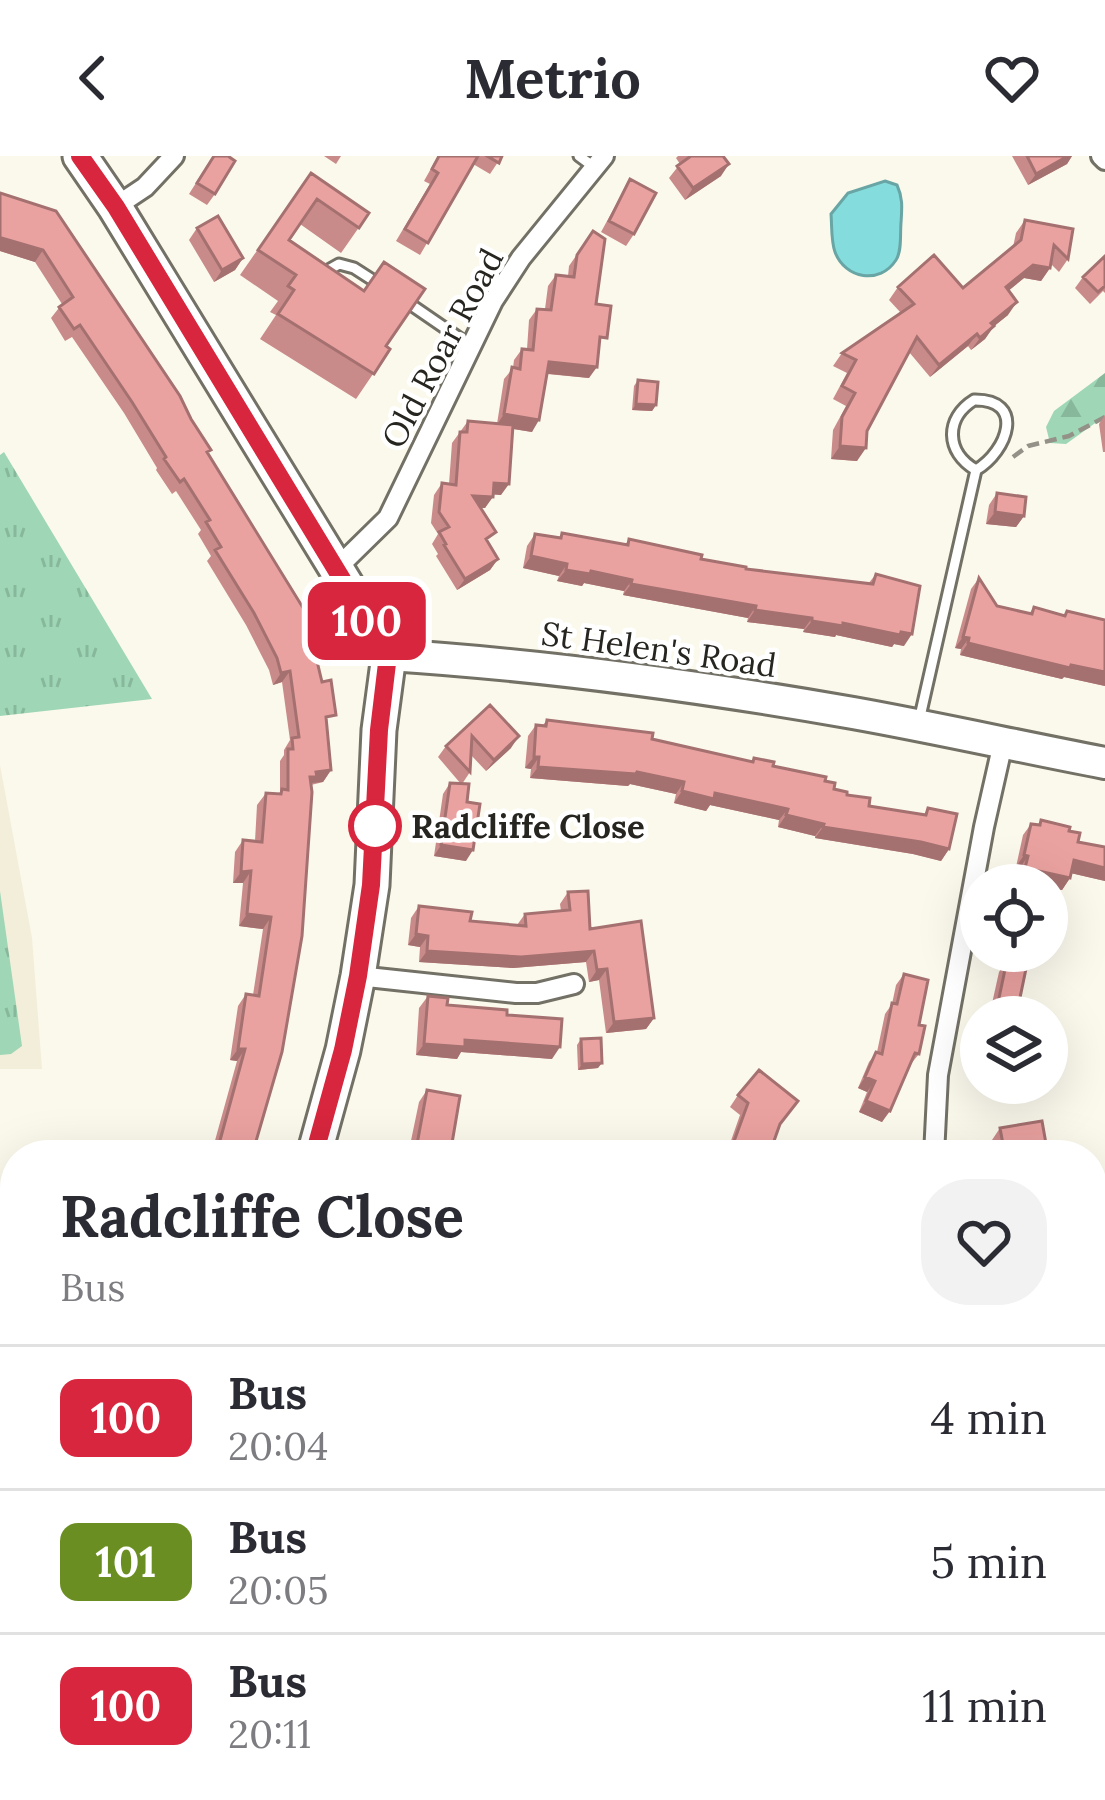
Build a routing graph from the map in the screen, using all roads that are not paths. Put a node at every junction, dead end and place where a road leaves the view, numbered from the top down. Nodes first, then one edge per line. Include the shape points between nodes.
1 (80, 156) edge
2 (174, 156) edge
3 (592, 160) edge
4 (116, 207) junction
5 (316, 282) edge
6 (386, 288) edge
7 (401, 298) edge
8 (471, 346) junction
9 (976, 470) junction
10 (337, 568) junction
11 (388, 655) junction
12 (918, 726) junction
13 (1003, 743) junction
14 (1105, 763) edge
15 (358, 976) junction
16 (574, 984) dead end
17 (318, 1140) edge
18 (935, 1140) edge

1 - 4 highway
2 - 4 street
3 - 8 street, Old Roar Road via 521,257
4 - 10 highway
5 - 6 lane via 339,264
7 - 8 lane
8 - 10 street, Old Roar Road via 388,518
9 - 9 lane via 956,449 952,427 960,409 990,400 1005,414 1006,433
9 - 12 lane
10 - 11 highway
11 - 12 main road, St Helen's Road via 658,683
11 - 15 highway
12 - 13 main road, St Helen's Road
13 - 14 main road, St Helen's Road
13 - 18 street via 938,1075
15 - 16 street via 516,993
15 - 17 highway

